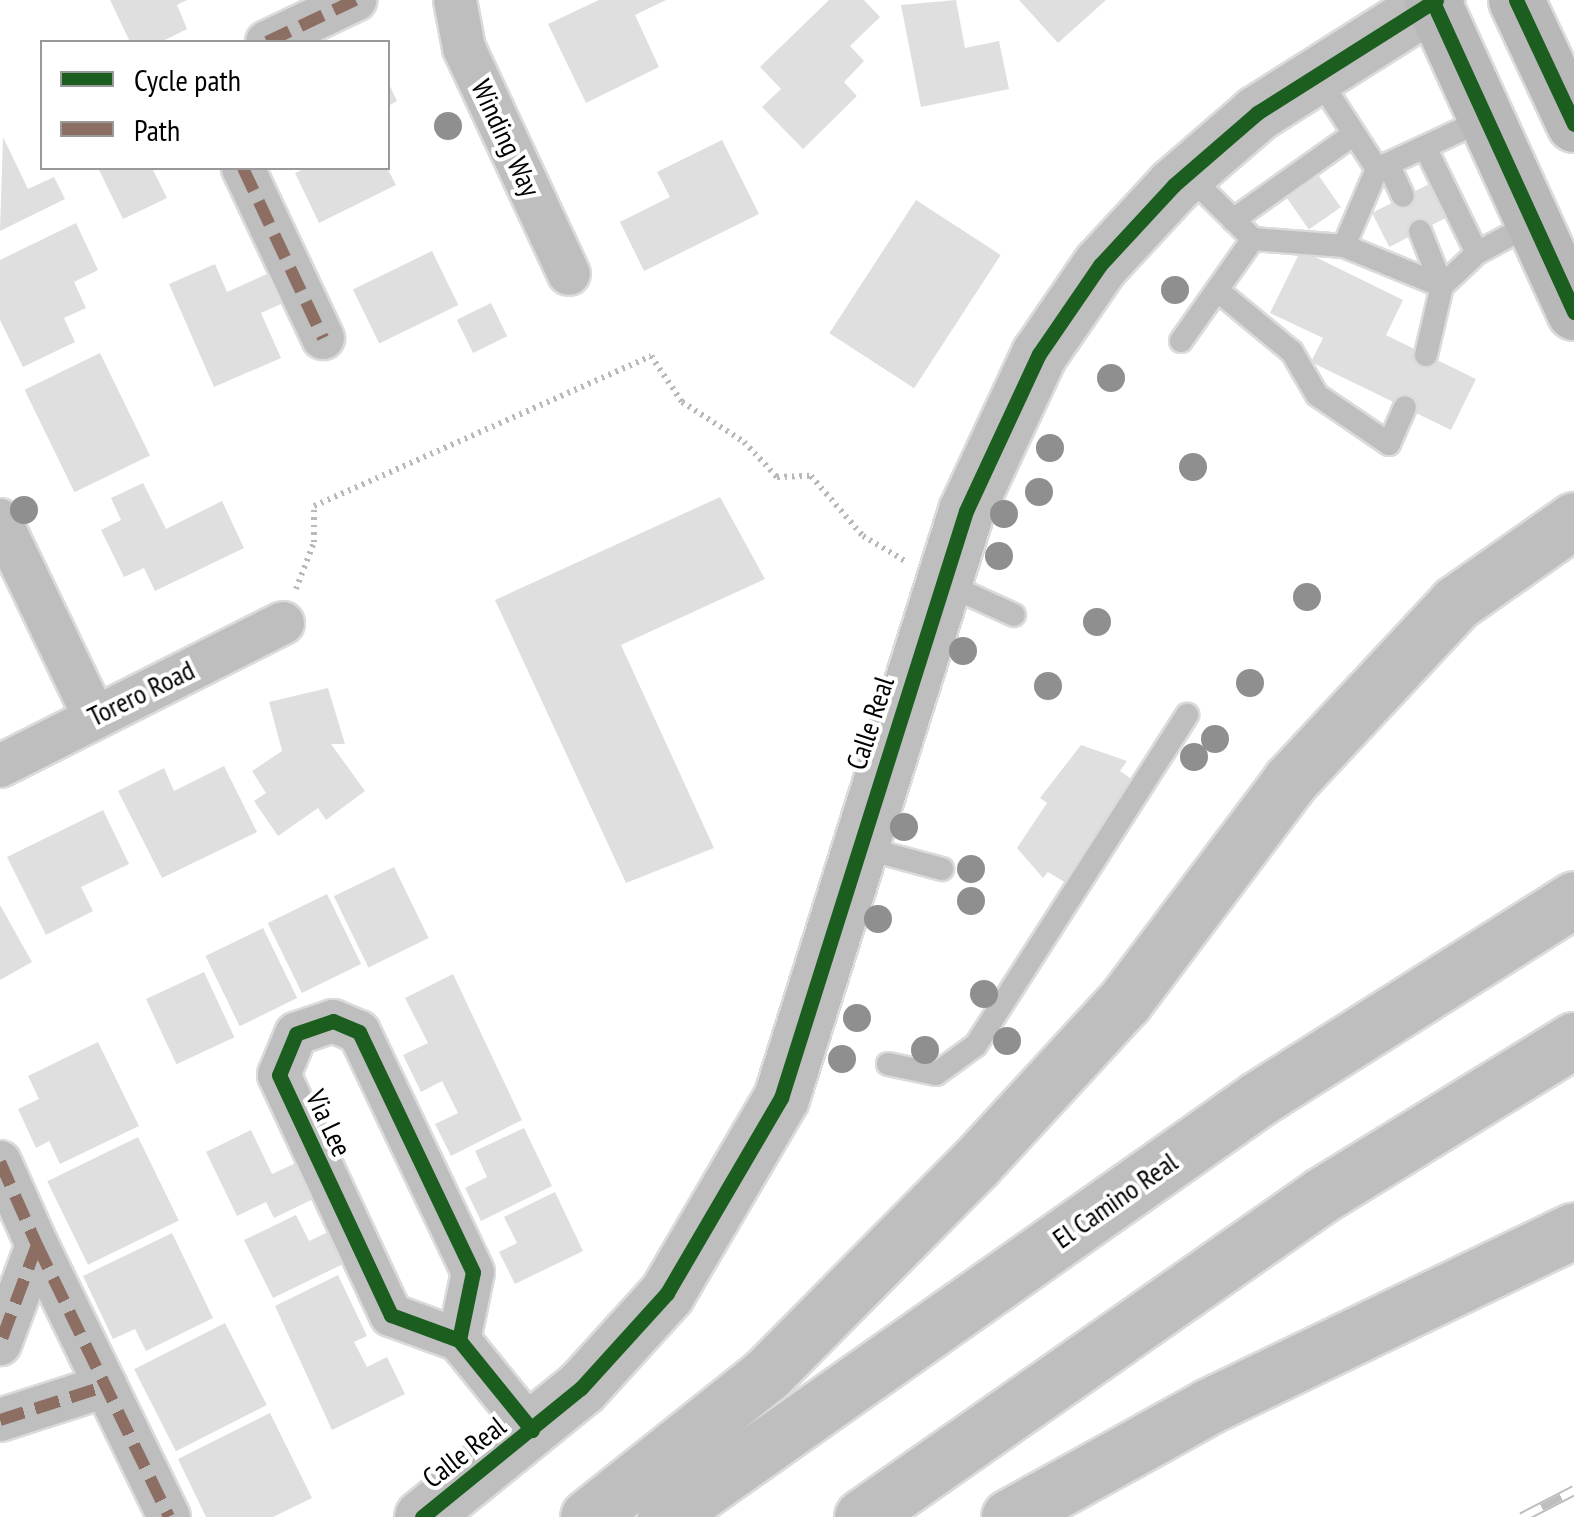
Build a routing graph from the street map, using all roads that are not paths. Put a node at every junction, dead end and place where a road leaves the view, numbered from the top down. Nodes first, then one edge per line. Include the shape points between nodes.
1 (354, 0) edge
2 (455, 0) edge
3 (1516, 0) edge
4 (1433, 1) edge
5 (271, 40) edge
6 (1315, 73) junction
7 (1487, 118) junction
8 (1574, 124) edge
9 (1354, 134) junction
10 (1425, 147) junction
11 (1383, 167) junction
12 (244, 170) edge
13 (1187, 174) junction
14 (1403, 196) dead end
15 (1234, 220) junction
16 (1536, 222) junction
17 (1420, 231) dead end
18 (1253, 239) junction
19 (1344, 246) junction
20 (1478, 253) junction
21 (569, 274) dead end
22 (1442, 286) junction
23 (1217, 290) junction
24 (1574, 312) edge
25 (323, 338) dead end
26 (1181, 341) dead end
27 (1426, 355) dead end
28 (1404, 407) dead end
29 (0, 520) edge
30 (1574, 520) edge
31 (942, 582) junction
32 (1014, 615) dead end
33 (283, 623) road end
34 (1187, 714) dead end
35 (94, 716) junction
36 (0, 766) edge
37 (856, 846) junction
38 (942, 869) dead end
39 (1574, 898) edge
40 (1574, 1040) edge
41 (888, 1064) dead end
42 (0, 1162) edge
43 (1574, 1230) edge
44 (37, 1245) junction
45 (460, 1340) junction
46 (0, 1344) edge
47 (106, 1386) junction
48 (0, 1420) edge
49 (532, 1430) junction
50 (170, 1517) edge
51 (422, 1517) edge
52 (588, 1517) edge
53 (666, 1517) edge
54 (862, 1517) edge
55 (1010, 1517) edge

1 - 5 street
2 - 21 street, Winding Way via 464,48
3 - 8 main road
4 - 6 main road, Calle Real
4 - 7 main road
6 - 9 lane
6 - 13 main road, Calle Real
7 - 10 lane
7 - 16 main road
9 - 11 lane
9 - 15 lane
10 - 11 lane
10 - 20 lane
11 - 14 lane
11 - 19 lane
12 - 25 street
13 - 15 lane
13 - 31 main road, Calle Real via 1100,266 1038,354
15 - 18 lane
16 - 20 lane
16 - 24 main road
17 - 22 lane
18 - 19 lane
18 - 23 lane
19 - 22 lane
20 - 22 lane
22 - 27 lane
23 - 26 lane
23 - 28 lane via 1292,352 1317,395 1389,444
29 - 35 street
30 - 52 main road via 1456,604 1290,781 1125,1001 961,1178 767,1374
31 - 32 lane
31 - 37 main road, Calle Real
33 - 35 street, Torero Road
34 - 41 lane via 976,1045 936,1074
35 - 36 street, Torero Road
37 - 38 lane
37 - 49 main road, Calle Real via 782,1098 667,1294
39 - 53 main road, El Camino Real via 1258,1099
40 - 54 main road via 1322,1195
42 - 44 street
43 - 55 main road via 1209,1406
44 - 46 street
44 - 47 street
45 - 45 street, Via Lee via 473,1272 359,1032 334,1021 296,1034 279,1075 391,1315
45 - 49 street
47 - 48 street
47 - 50 street
49 - 51 main road, Calle Real

